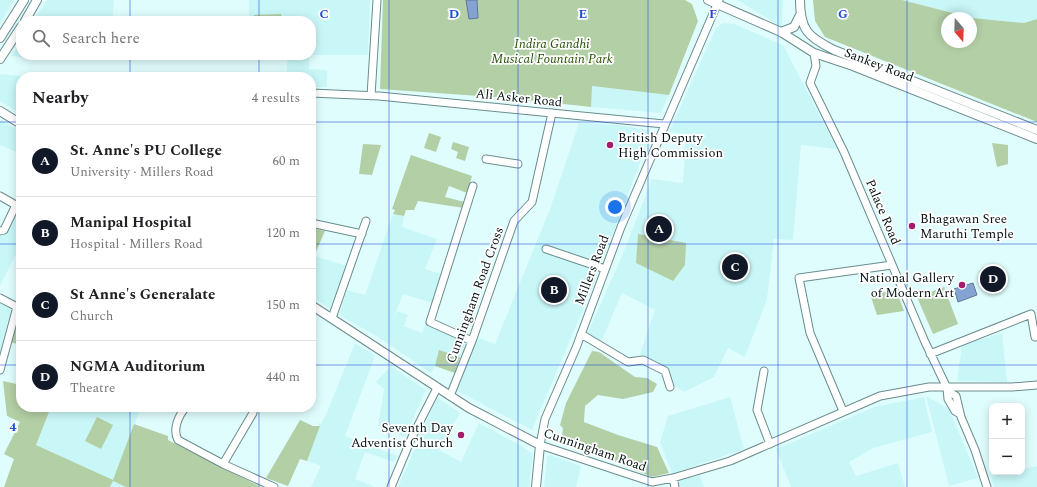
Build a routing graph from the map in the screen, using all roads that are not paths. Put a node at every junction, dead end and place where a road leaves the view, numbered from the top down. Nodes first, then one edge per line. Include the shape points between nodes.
1 (24, 0) edge
2 (38, 0) edge
3 (376, 0) edge
4 (708, 0) edge
5 (800, 0) edge
6 (718, 2) edge
7 (800, 15) junction
8 (28, 16) edge
9 (781, 32) junction
10 (16, 35) edge
11 (0, 38) edge
12 (814, 40) junction
13 (814, 53) junction
14 (0, 59) edge
15 (316, 93) edge
16 (371, 96) junction
17 (0, 111) edge
18 (552, 113) junction
19 (16, 121) edge
20 (664, 124) junction
21 (1037, 130) edge
22 (1037, 139) edge
23 (486, 159) dead end
24 (518, 164) dead end
25 (473, 186) dead end
26 (0, 196) edge
27 (16, 205) edge
28 (16, 209) edge
29 (366, 221) dead end
30 (316, 224) edge
31 (0, 231) edge
32 (362, 234) junction
33 (546, 249) dead end
34 (892, 264) junction
35 (605, 269) junction
36 (0, 298) edge
37 (16, 306) edge
38 (316, 308) edge
39 (16, 318) edge
40 (332, 318) junction
41 (581, 334) junction
42 (1035, 337) dead end
43 (472, 341) junction
44 (930, 354) junction
45 (0, 370) edge
46 (764, 372) dead end
47 (1037, 385) edge
48 (670, 387) dead end
49 (437, 388) junction
50 (948, 390) junction
51 (450, 396) junction
52 (843, 411) junction
53 (182, 412) edge
54 (253, 412) edge
55 (540, 444) junction
56 (770, 444) junction
57 (223, 464) junction
58 (673, 478) junction
59 (274, 487) edge
60 (391, 487) edge
61 (536, 487) edge
62 (675, 487) edge
63 (987, 487) edge

1 - 11 main road
2 - 8 main road
3 - 16 street
4 - 6 main road, Sankey Road
5 - 7 main road
6 - 9 main road, Sankey Road
6 - 20 street, Millers Road
7 - 9 main road via 794,27
7 - 12 main road, Sankey Road via 804,28
9 - 13 main road, Sankey Road
10 - 14 main road
12 - 13 main road, Palace Road
12 - 21 main road, Sankey Road
13 - 22 main road, Sankey Road
13 - 34 street, Palace Road via 816,66 810,83 840,143
15 - 16 street, Ali Asker Road
16 - 18 street, Ali Asker Road
17 - 19 main road
18 - 20 street, Ali Asker Road
18 - 43 street, Cunningham Road Cross via 532,202 514,220
20 - 35 street, Millers Road
23 - 24 street
25 - 43 street via 430,322
26 - 27 street
28 - 31 street via 4,229
29 - 32 street
30 - 32 street
32 - 40 street
33 - 35 street
34 - 44 street, Palace Road
34 - 52 street via 799,278 810,333
35 - 41 street, Millers Road
36 - 37 street
38 - 40 main road, Cunningham Road
39 - 45 street
40 - 49 main road, Cunningham Road
41 - 48 street via 628,362 643,360 665,371
41 - 55 street, Millers Road via 545,419
42 - 44 street via 1031,314
43 - 51 street, Cunningham Road Cross
44 - 50 street, Palace Road
46 - 56 street via 757,410
47 - 50 street, Cunningham Road
49 - 51 main road, Cunningham Road
49 - 60 street via 412,436
50 - 52 street, Cunningham Road via 929,387 880,396
50 - 63 street, Palace Road via 956,396 960,414
51 - 55 main road, Cunningham Road via 476,413
52 - 56 street, Cunningham Road
53 - 57 street via 179,416 176,436 178,440
54 - 57 street
55 - 58 street, Cunningham Road via 652,482
55 - 61 main road, Millers Road
56 - 58 street, Cunningham Road
57 - 59 street
58 - 62 street

